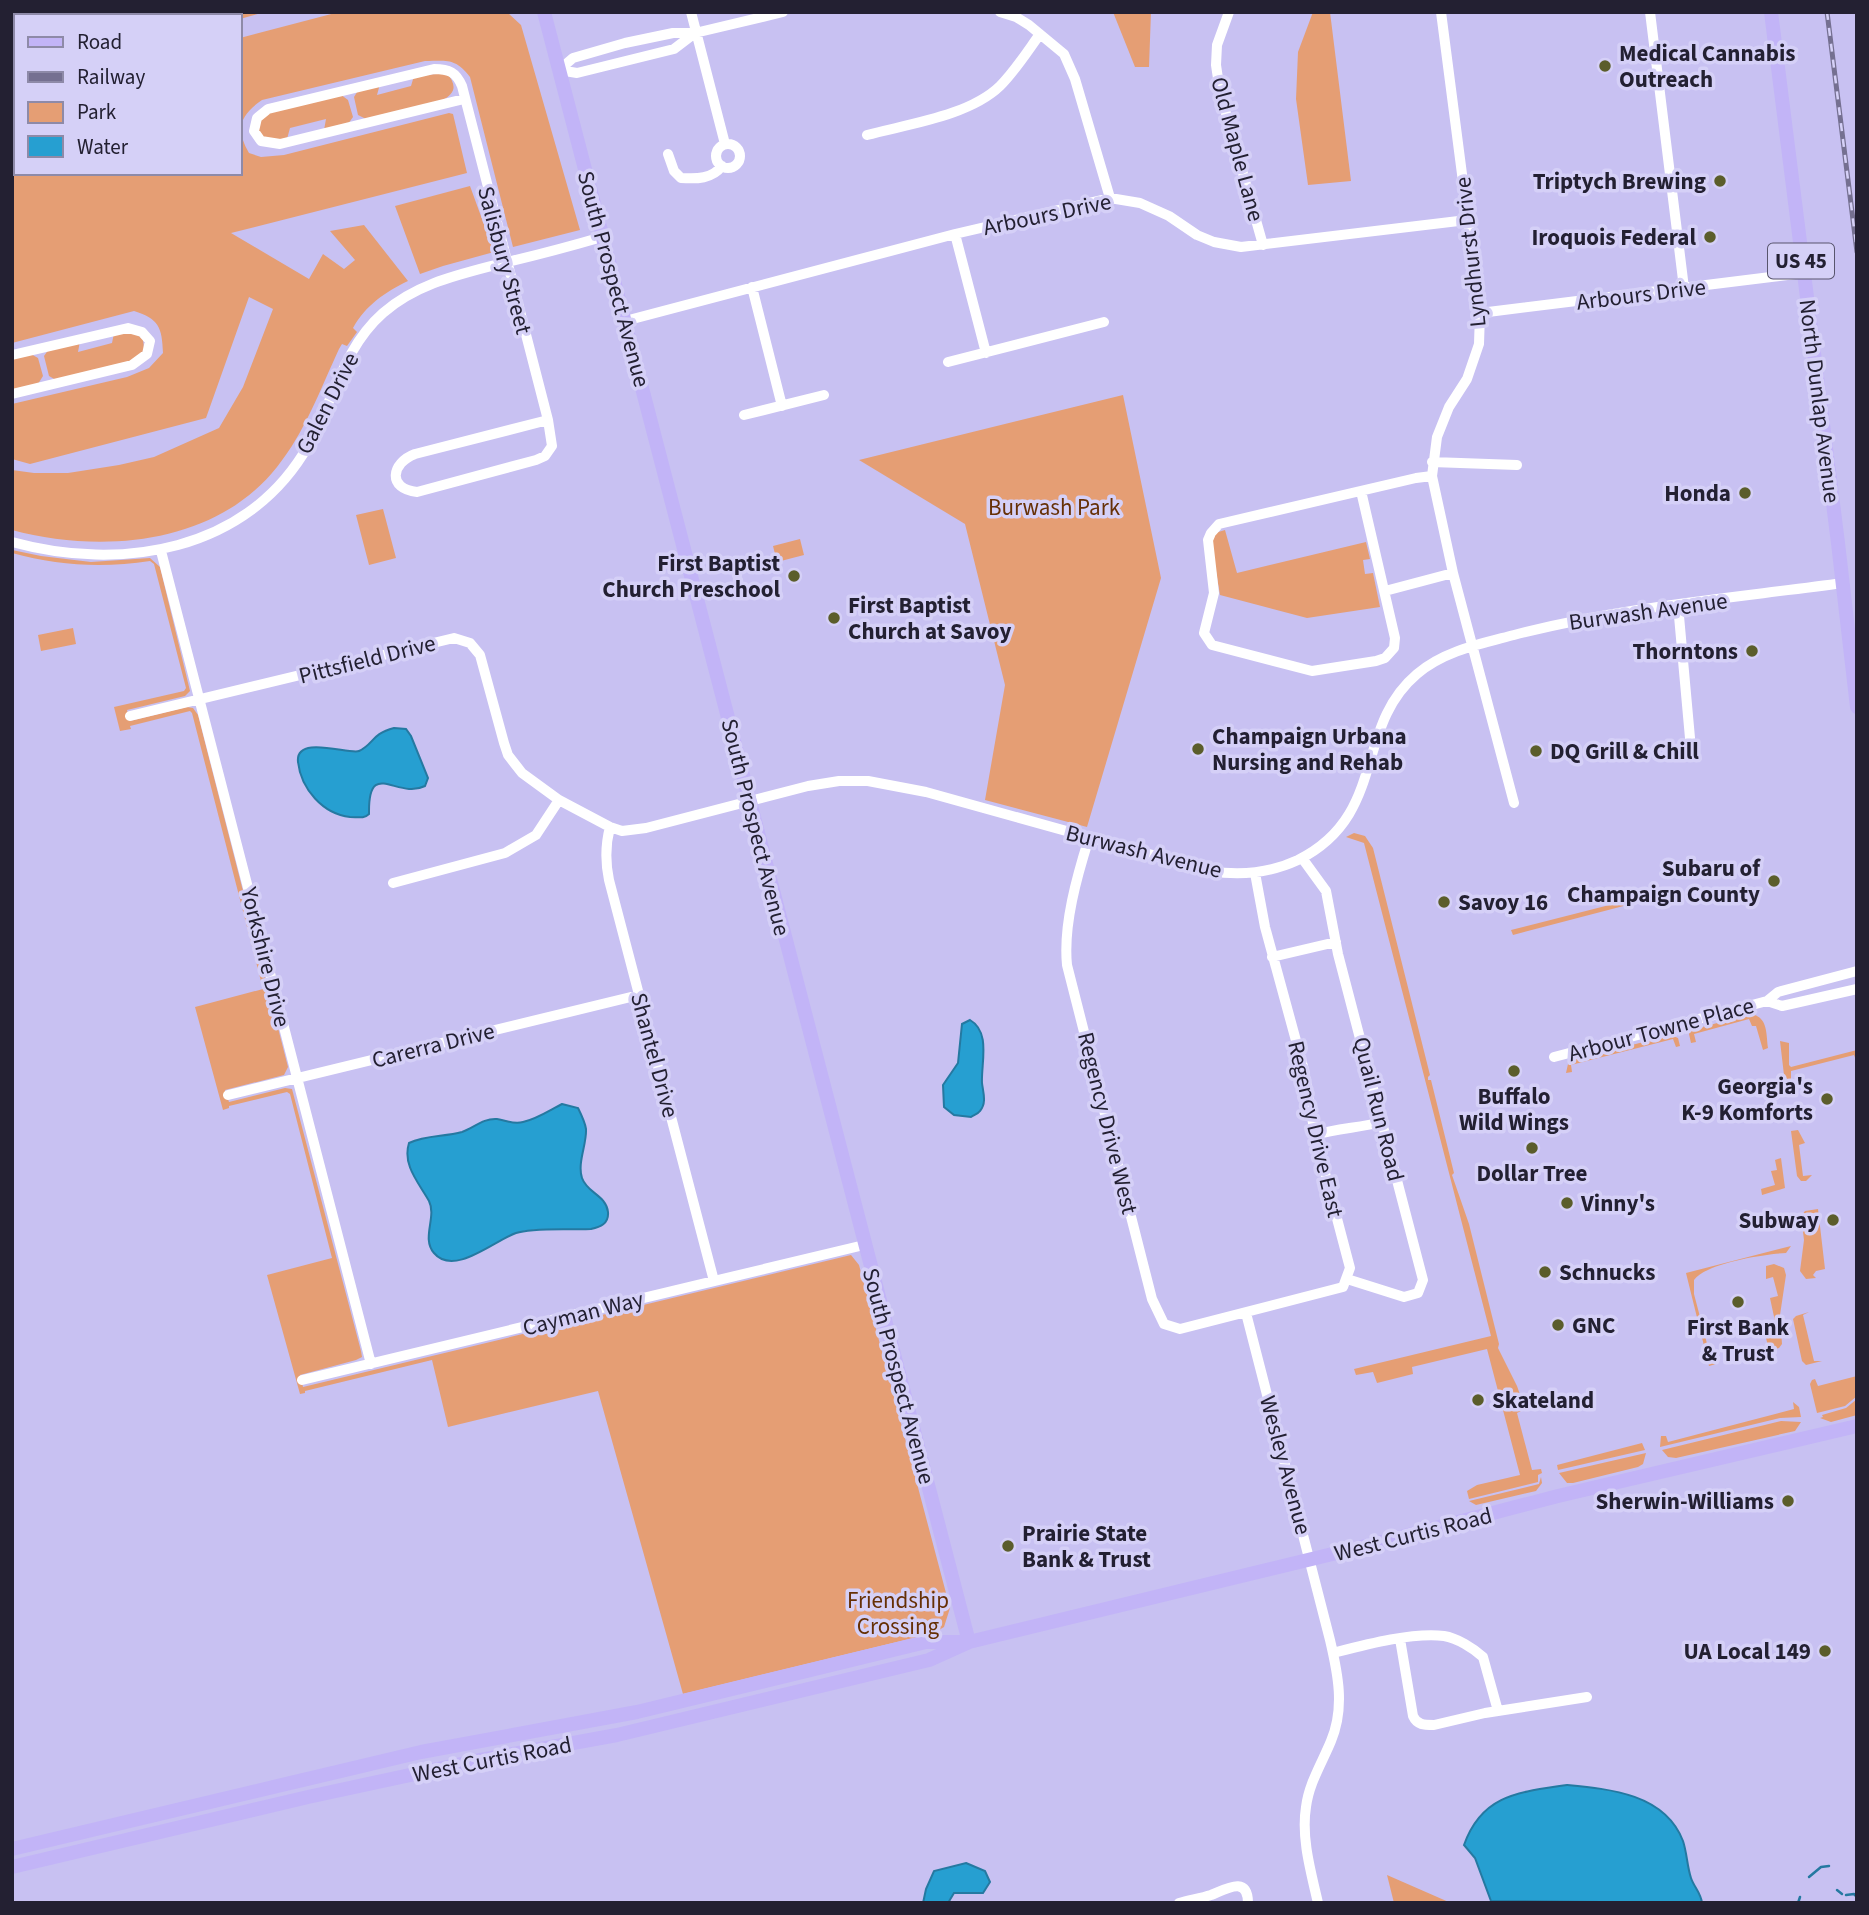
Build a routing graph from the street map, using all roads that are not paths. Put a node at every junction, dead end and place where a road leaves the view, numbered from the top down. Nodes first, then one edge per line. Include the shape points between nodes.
1 (544, 12) edge
2 (691, 12) edge
3 (783, 12) edge
4 (1000, 12) edge
5 (1229, 12) edge
6 (1441, 12) edge
7 (1650, 12) edge
8 (1771, 12) edge
9 (695, 33) junction
10 (1040, 34) junction
11 (625, 43) junction
12 (630, 60) junction
13 (559, 70) junction
14 (464, 99) junction
15 (867, 135) dead end
16 (725, 144) junction
17 (668, 154) dead end
18 (722, 166) junction
19 (1110, 198) junction
20 (1467, 220) junction
21 (955, 234) junction
22 (602, 237) junction
23 (1263, 246) junction
24 (507, 262) junction
25 (1803, 273) junction
26 (752, 287) junction
27 (1684, 288) junction
28 (1480, 313) junction
29 (625, 320) junction
30 (1104, 322) dead end
31 (986, 353) junction
32 (12, 355) edge
33 (948, 362) dead end
34 (12, 394) edge
35 (824, 395) dead end
36 (782, 406) junction
37 (744, 415) dead end
38 (548, 420) junction
39 (1432, 462) junction
40 (1517, 465) dead end
41 (1432, 476) junction
42 (1361, 491) junction
43 (12, 542) edge
44 (161, 551) junction
45 (1453, 573) junction
46 (1843, 583) junction
47 (1385, 591) junction
48 (1678, 606) junction
49 (1472, 646) junction
50 (201, 700) junction
51 (1857, 708) edge
52 (130, 716) dead end
53 (1689, 738) dead end
54 (559, 800) junction
55 (749, 802) junction
56 (1514, 803) dead end
57 (610, 827) junction
58 (1089, 838) junction
59 (1302, 858) junction
60 (1255, 873) junction
61 (393, 883) dead end
62 (1336, 942) junction
63 (1272, 957) junction
64 (1857, 971) edge
65 (1857, 989) edge
66 (639, 996) junction
67 (1767, 1001) junction
68 (1554, 1056) dead end
69 (297, 1079) junction
70 (228, 1095) dead end
71 (1382, 1122) junction
72 (1315, 1135) junction
73 (864, 1245) junction
74 (1347, 1279) junction
75 (713, 1281) junction
76 (1246, 1313) junction
77 (371, 1364) junction
78 (302, 1381) dead end
79 (1857, 1426) edge
80 (1310, 1559) junction
81 (1401, 1639) junction
82 (969, 1642) junction
83 (1333, 1653) junction
84 (1587, 1698) dead end
85 (1498, 1711) junction
86 (12, 1849) edge
87 (12, 1867) edge
88 (1179, 1903) edge
89 (1248, 1903) edge
90 (1318, 1903) edge

1 - 13 main road, South Prospect Avenue
2 - 9 street
3 - 9 street
4 - 10 street
5 - 23 street, Old Maple Lane via 1217,45 1216,65
6 - 20 street, Lyndhurst Drive
7 - 27 street
8 - 25 main road, North Dunlap Avenue / US 45
9 - 11 street
9 - 12 street via 674,49
9 - 16 street
10 - 15 street via 1008,77 984,99
10 - 19 street via 1070,65
11 - 12 street
11 - 13 street via 573,58
12 - 13 street via 577,73
13 - 22 main road, South Prospect Avenue
14 - 14 street, Salisbury Street via 280,144 261,141 254,131 257,118 268,109 434,69 458,76
14 - 24 street, Salisbury Street
16 - 18 street via 716,154
16 - 18 street via 738,148 740,159 733,167
17 - 18 street via 681,178 707,177
19 - 21 street, Arbours Drive
19 - 23 street, Arbours Drive via 1155,209 1214,242
20 - 23 street, Arbours Drive
20 - 28 street, Lyndhurst Drive
21 - 26 street, Arbours Drive
21 - 31 street
22 - 24 street, Galen Drive
22 - 29 main road, South Prospect Avenue
24 - 38 street, Salisbury Street
24 - 44 street, Galen Drive via 429,284 382,313 353,350 307,447 284,479 257,505 219,529
25 - 27 street, Arbours Drive
25 - 46 main road, North Dunlap Avenue / US 45
26 - 29 street, Arbours Drive
26 - 36 street
27 - 28 street, Arbours Drive
28 - 39 street, Lyndhurst Drive via 1473,363 1443,419
29 - 55 main road, South Prospect Avenue
30 - 31 street
31 - 33 street
32 - 34 street via 128,328 142,332 150,348 132,365
35 - 36 street
36 - 37 street
38 - 38 street, Salisbury Street via 405,458 396,469 396,479 403,488 417,492 536,460 552,446
39 - 40 street
39 - 41 street, Lyndhurst Drive
41 - 42 street
41 - 45 street, Lyndhurst Drive
42 - 47 street
42 - 47 street via 1214,528 1208,541 1214,593 1204,633 1212,645 1303,671 1376,661 1385,658 1396,643
43 - 44 street, Galen Drive via 85,555
44 - 50 street, Yorkshire Drive
45 - 47 street
45 - 49 street, Lyndhurst Drive
46 - 48 street, Burwash Avenue
46 - 51 main road, North Dunlap Avenue / US 45
48 - 49 street, Burwash Avenue via 1585,618
48 - 53 street
49 - 56 street, Lyndhurst Drive
49 - 59 street, Burwash Avenue via 1430,663 1397,695 1351,813 1328,841
50 - 52 street, Pittsfield Drive
50 - 54 street, Pittsfield Drive via 450,638 462,640 480,655 514,765
50 - 69 street, Yorkshire Drive
54 - 57 street, Pittsfield Drive
54 - 61 street via 536,835 505,853
55 - 57 street, Pittsfield Drive via 646,828 622,831
55 - 58 street, Burwash Avenue via 824,783 868,781 926,792
55 - 73 main road, South Prospect Avenue
57 - 66 street, Shantel Drive via 605,861
58 - 60 street, Burwash Avenue via 1210,871
58 - 76 street, Regency Drive West via 1068,918 1067,965 1152,1298 1164,1324 1180,1329
59 - 60 street, Burwash Avenue
59 - 62 street, Quail Run Road via 1326,891
60 - 63 street, Regency Drive East
62 - 63 street
62 - 71 street, Quail Run Road
63 - 72 street, Regency Drive East via 1304,1070
64 - 67 street, Arbour Towne Place via 1778,992
65 - 67 street, Arbour Towne Place via 1782,1006
66 - 69 street, Carerra Drive
66 - 75 street, Shantel Drive
67 - 68 street, Arbour Towne Place
69 - 70 street, Carerra Drive
69 - 77 street, Yorkshire Drive
71 - 72 street
71 - 74 street, Quail Run Road via 1422,1286 1415,1295 1404,1297
72 - 74 street, Regency Drive East via 1350,1268
73 - 75 street, Cayman Way
73 - 82 main road, South Prospect Avenue
74 - 76 street via 1343,1287
75 - 77 street, Cayman Way
76 - 80 street, Wesley Avenue
77 - 78 street, Cayman Way
79 - 80 main road, West Curtis Road
80 - 82 main road, West Curtis Road
80 - 83 street, Wesley Avenue
81 - 83 street
81 - 85 street via 1445,1636 1476,1651 1487,1667
81 - 85 street via 1416,1722 1434,1726
82 - 86 main road, West Curtis Road via 926,1642 624,1714 421,1752
82 - 87 main road, West Curtis Road via 929,1660 617,1735 308,1797
83 - 90 street, Wesley Avenue via 1339,1716 1305,1809
84 - 85 street
88 - 89 street via 1235,1885 1247,1893

